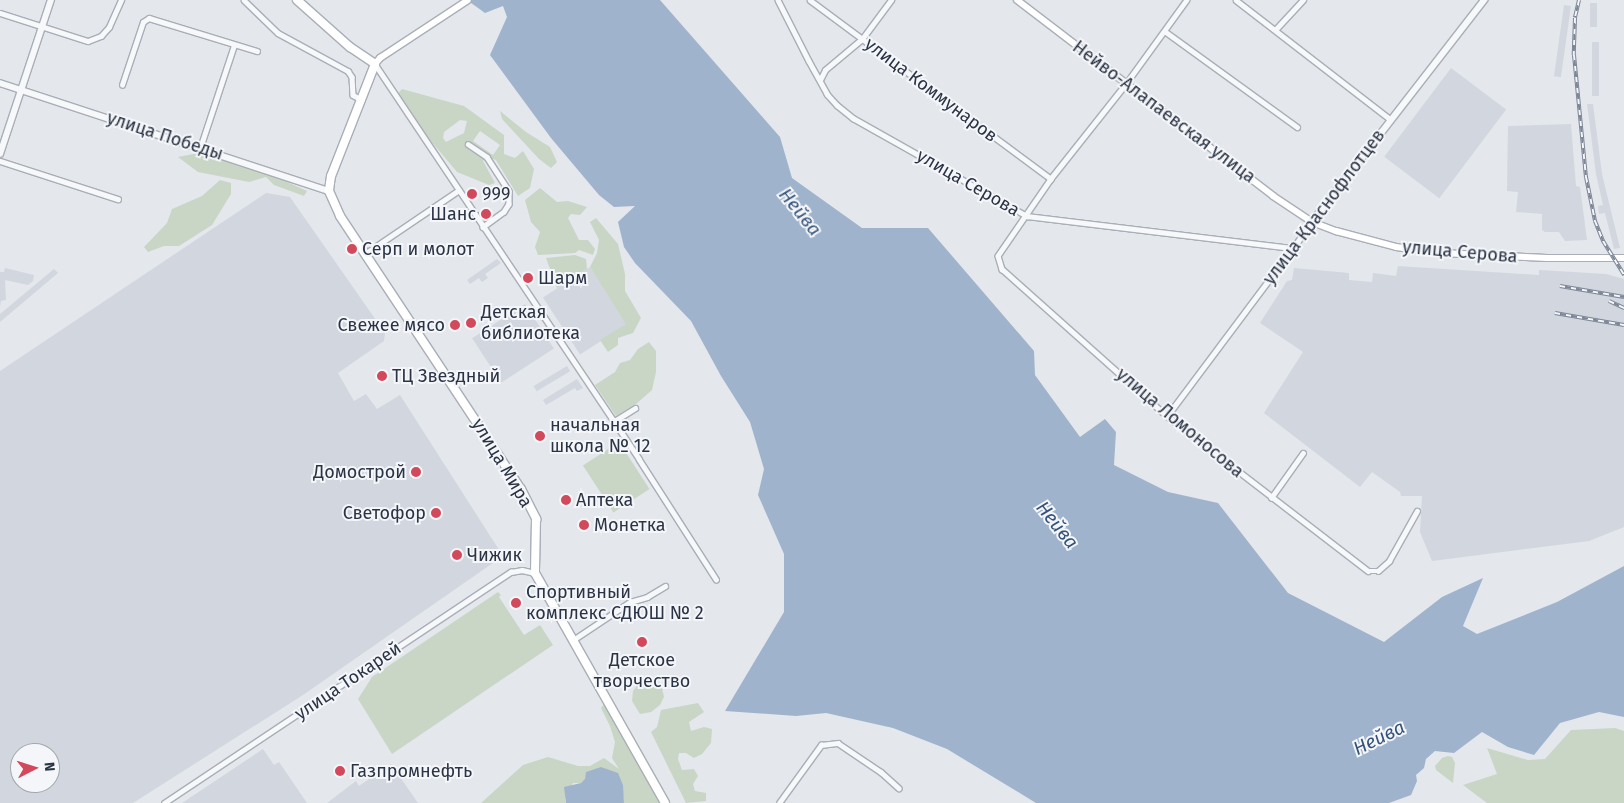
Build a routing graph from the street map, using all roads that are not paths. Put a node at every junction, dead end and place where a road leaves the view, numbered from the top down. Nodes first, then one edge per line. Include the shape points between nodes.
1 (51, 0) edge
2 (121, 0) edge
3 (244, 0) edge
4 (297, 0) edge
5 (468, 0) edge
6 (778, 0) edge
7 (810, 0) edge
8 (891, 0) edge
9 (1017, 0) edge
10 (1187, 0) edge
11 (1236, 0) edge
12 (1303, 0) edge
13 (1484, 0) edge
14 (0, 13) edge
15 (42, 27) junction
16 (1275, 30) junction
17 (1166, 32) junction
18 (862, 39) junction
19 (234, 45) junction
20 (257, 51) dead end
21 (375, 64) junction
22 (820, 80) junction
23 (0, 83) edge
24 (1127, 84) junction
25 (122, 85) dead end
26 (21, 90) junction
27 (362, 100) junction
28 (1390, 119) junction
29 (1297, 127) dead end
30 (468, 144) dead end
31 (200, 148) junction
32 (0, 154) edge
33 (0, 161) edge
34 (1051, 179) junction
35 (459, 190) junction
36 (329, 191) junction
37 (118, 200) dead end
38 (1027, 216) junction
39 (1312, 222) junction
40 (484, 227) junction
41 (1291, 248) junction
42 (366, 253) junction
43 (1624, 258) edge
44 (635, 408) dead end
45 (1167, 416) junction
46 (613, 422) junction
47 (1303, 453) dead end
48 (1271, 498) junction
49 (1417, 511) dead end
50 (535, 573) junction
51 (716, 579) dead end
52 (665, 586) dead end
53 (573, 640) junction
54 (899, 788) dead end
55 (164, 803) edge
56 (665, 803) edge
57 (779, 803) edge

1 - 15 street
2 - 15 street via 114,20 101,36 88,41
3 - 27 street via 278,33 348,71 352,77 353,95
4 - 21 main road via 350,47
5 - 21 main road
6 - 22 street, улица Серова
7 - 18 street, улица Коммунаров
8 - 18 street
9 - 24 main road, Нейво-Алапаевская улица
10 - 17 street
11 - 16 street
12 - 16 street
13 - 28 street, улица Краснофлотцев
14 - 15 street
15 - 26 street
16 - 28 street
17 - 24 street
17 - 29 street
18 - 22 street via 825,70
18 - 34 street, улица Коммунаров
19 - 20 street
19 - 25 street via 149,18 143,22
19 - 31 street
21 - 27 main road
21 - 35 street
22 - 38 street, улица Серова via 829,96 846,113
23 - 26 street, улица Победы
24 - 34 street
24 - 39 main road, Нейво-Алапаевская улица
26 - 31 street, улица Победы
26 - 32 street
27 - 36 main road via 331,176
28 - 39 street, улица Краснофлотцев
30 - 40 street via 487,157 509,191 510,198 504,212
31 - 36 street, улица Победы
33 - 37 street
34 - 38 street
35 - 40 street
35 - 42 street
36 - 42 main road, улица Мира via 340,216
38 - 41 street, улица Серова
38 - 45 street, улица Ломоносова via 998,256 1002,269
39 - 41 street, улица Краснофлотцев
39 - 43 main road, улица Серова via 1396,247 1547,258
40 - 46 street
41 - 45 street, улица Краснофлотцев
42 - 50 main road, улица Мира via 521,489 536,519
44 - 46 street
45 - 48 street, улица Ломоносова
46 - 51 street
47 - 48 street
48 - 49 street, улица Ломоносова via 1368,571 1378,571 1389,561
50 - 53 main road
50 - 55 street, улица Токарей via 511,572
52 - 53 street via 647,597 630,602
53 - 56 main road
54 - 57 street via 838,742 821,745

